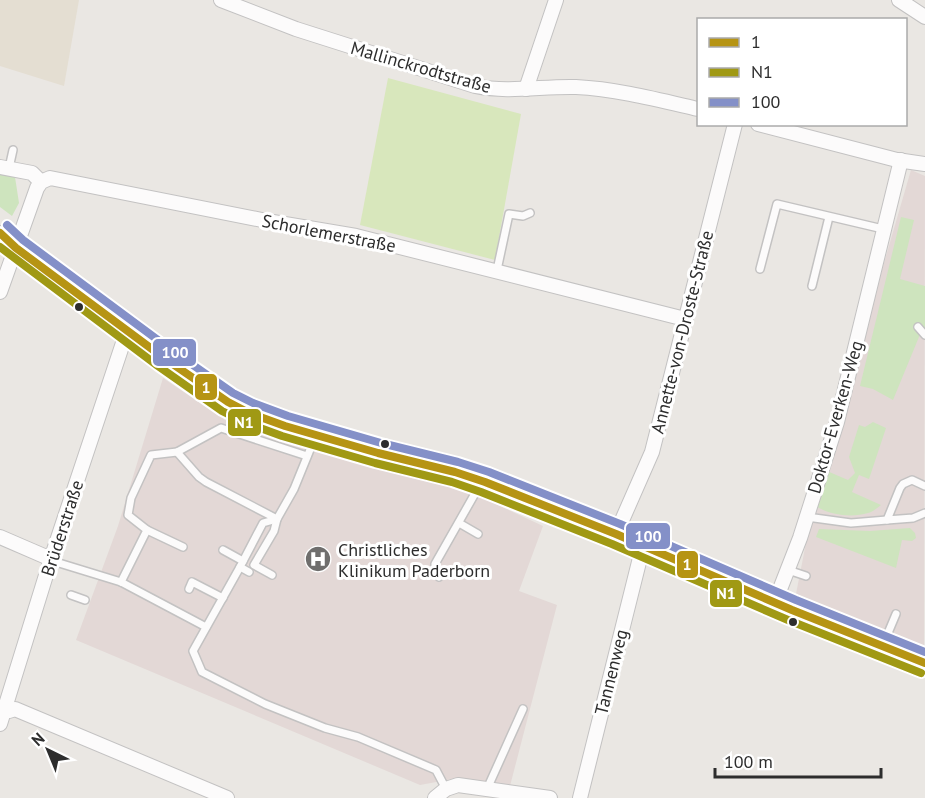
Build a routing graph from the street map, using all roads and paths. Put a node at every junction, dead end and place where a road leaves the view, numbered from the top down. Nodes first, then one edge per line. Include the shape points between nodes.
1 (221, 0) edge
2 (556, 0) edge
3 (899, 0) edge
4 (925, 17) edge
5 (526, 89) junction
6 (697, 110) edge
7 (734, 126) edge
8 (766, 126) edge
9 (13, 150) dead end
10 (901, 160) junction
11 (925, 164) edge
12 (4, 168) edge
13 (41, 182) junction
14 (530, 213) dead end
15 (829, 217) junction
16 (883, 229) junction
17 (0, 233) edge
18 (16, 248) junction
19 (760, 269) dead end
20 (497, 270) junction
21 (812, 286) dead end
22 (0, 292) edge
23 (686, 319) junction
24 (918, 327) dead end
25 (129, 333) junction
26 (925, 335) edge
27 (316, 435) junction
28 (177, 452) junction
29 (307, 456) junction
30 (484, 478) junction
31 (925, 486) edge
32 (808, 512) junction
33 (925, 513) edge
34 (277, 519) junction
35 (886, 520) junction
36 (459, 523) junction
37 (147, 530) junction
38 (478, 534) dead end
39 (616, 534) junction
40 (0, 537) edge
41 (643, 546) junction
42 (183, 547) dead end
43 (223, 550) dead end
44 (51, 559) junction
45 (242, 564) junction
46 (788, 570) junction
47 (249, 572) dead end
48 (272, 575) dead end
49 (439, 576) dead end
50 (806, 576) dead end
51 (121, 582) junction
52 (189, 589) dead end
53 (71, 595) dead end
54 (223, 598) junction
55 (85, 600) dead end
56 (775, 602) junction
57 (896, 614) dead end
58 (207, 627) junction
59 (883, 645) junction
60 (925, 663) edge
61 (4, 709) junction
62 (523, 709) dead end
63 (0, 724) edge
64 (487, 789) junction
65 (440, 793) edge
66 (226, 798) edge
67 (550, 798) edge
68 (580, 798) edge

1 - 5 street, Mallinckrodtstraße via 296,29 475,86
2 - 5 street
3 - 4 street
5 - 6 street, Mallinckrodtstraße via 576,87
7 - 23 street, Annette-von-Droste-Straße
8 - 10 street
9 - 12 lane
10 - 11 street
10 - 16 street, Doktor-Everken-Weg
12 - 13 street via 32,173
13 - 18 street
13 - 20 street, Schorlemerstraße via 50,178 356,236
14 - 20 lane via 509,214
15 - 16 lane
15 - 19 lane via 777,204
15 - 21 lane
16 - 32 street, Doktor-Everken-Weg via 837,422
17 - 18 street
18 - 22 street
18 - 25 street
20 - 23 street, Schorlemerstraße
23 - 39 street, Annette-von-Droste-Straße via 652,452
24 - 26 lane
25 - 27 street via 228,402 262,419
25 - 44 street, Brüderstraße
27 - 29 lane
27 - 30 street
28 - 29 lane via 221,428
28 - 34 lane via 206,482
28 - 37 lane via 151,455 131,498 128,515
29 - 34 lane
30 - 36 lane
30 - 39 street
31 - 35 lane via 912,480 903,484
32 - 35 lane via 851,523
32 - 46 street, Doktor-Everken-Weg
33 - 35 lane
34 - 45 lane via 263,523
34 - 48 lane via 254,565
36 - 38 lane
36 - 49 lane via 435,564
37 - 42 lane
37 - 51 lane
39 - 41 street
40 - 44 street
41 - 56 street
41 - 68 street, Tannenweg
43 - 45 lane
44 - 51 lane
44 - 61 street, Brüderstraße via 47,587
45 - 47 lane
45 - 54 lane
46 - 50 lane
46 - 56 street, Doktor-Everken-Weg
51 - 58 lane
52 - 54 lane via 192,582
53 - 55 lane
54 - 58 lane
56 - 59 street
57 - 59 lane
58 - 65 lane via 193,651 202,672 265,704 436,770
59 - 60 street
61 - 63 street, Brüderstraße
61 - 66 street via 15,709
62 - 64 lane
64 - 65 street via 458,785
64 - 67 street

